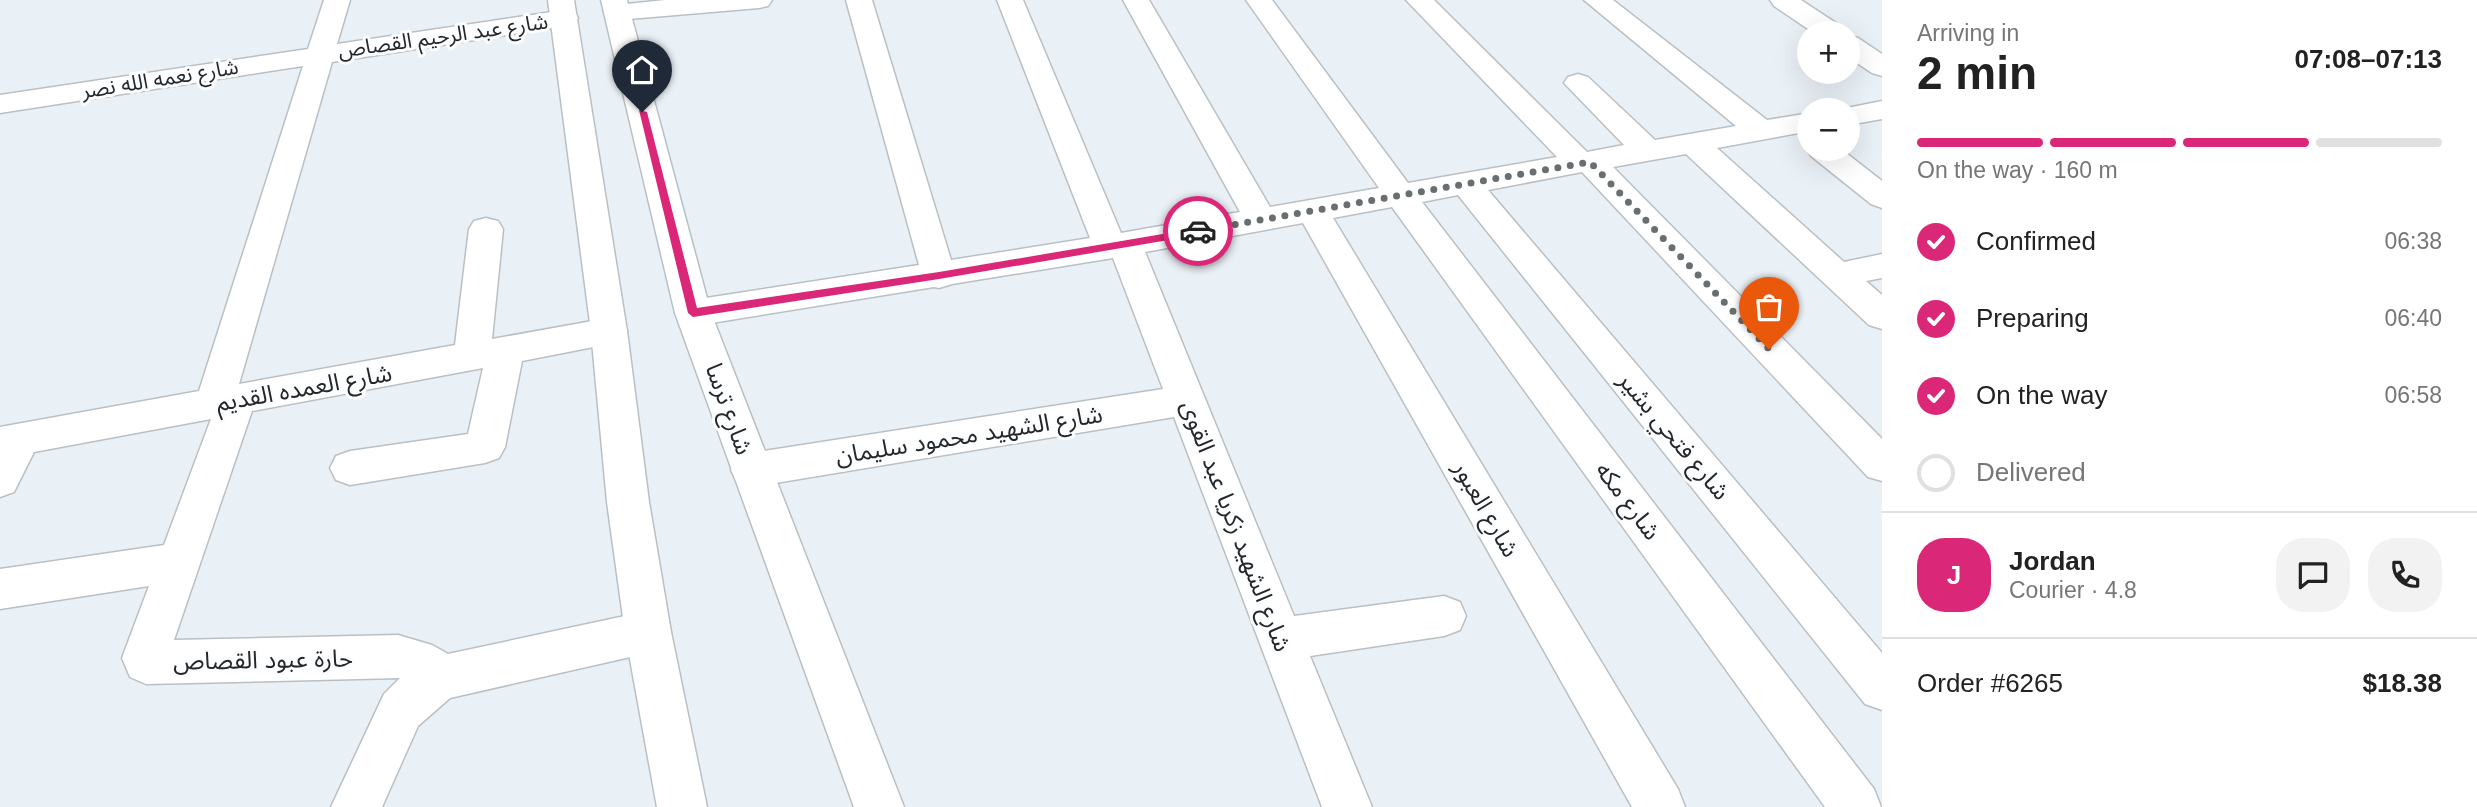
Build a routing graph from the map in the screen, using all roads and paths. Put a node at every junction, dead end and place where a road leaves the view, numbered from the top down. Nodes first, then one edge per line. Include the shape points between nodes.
1 (337, 0) edge
2 (759, 0) edge
3 (859, 0) edge
4 (1010, 0) edge
5 (1136, 0) edge
6 (1259, 0) edge
7 (1419, 0) edge
8 (1597, 0) edge
9 (1783, 0) edge
10 (615, 6) edge
11 (563, 9) edge
12 (1814, 21) edge
13 (1860, 52) edge
14 (320, 54) junction
15 (1882, 67) edge
16 (1578, 83) dead end
17 (0, 104) edge
18 (1882, 110) edge
19 (1860, 114) edge
20 (1797, 129) edge
21 (1760, 131) junction
22 (1693, 143) junction
23 (1648, 151) junction
24 (1837, 161) edge
25 (1585, 162) junction
26 (1466, 184) junction
27 (1400, 195) junction
28 (1882, 197) edge
29 (1313, 211) junction
30 (1261, 220) junction
31 (486, 229) dead end
32 (1118, 245) junction
33 (1882, 266) edge
34 (1838, 275) junction
35 (939, 276) junction
36 (693, 313) junction
37 (1882, 316) edge
38 (608, 331) junction
39 (489, 354) junction
40 (1186, 400) junction
41 (225, 402) junction
42 (10, 442) edge
43 (1882, 465) edge
44 (350, 468) dead end
45 (751, 470) junction
46 (0, 480) edge
47 (179, 562) junction
48 (0, 589) edge
49 (1444, 616) dead end
50 (648, 632) junction
51 (1280, 639) junction
52 (439, 678) junction
53 (1882, 688) edge
54 (866, 794) edge
55 (356, 807) edge
56 (682, 807) edge
57 (1347, 807) edge
58 (1660, 807) edge
59 (1856, 807) edge

1 - 14 street, حارة عبود القصاص
2 - 10 street
3 - 35 street
4 - 32 street, شارع الشهيد زكريا عبد القوى
5 - 30 street
6 - 27 street, شارع مكه
7 - 25 street
8 - 21 street
9 - 12 street
10 - 36 street, شارع ترسا
11 - 14 street, شارع عبد الرحيم القصاص
11 - 38 street
13 - 15 street
14 - 17 street, شارع نعمه الله نصر
14 - 41 street, حارة عبود القصاص
16 - 23 street
18 - 19 street
20 - 21 street
21 - 22 street
22 - 23 street
22 - 34 street
23 - 25 street
24 - 28 street
25 - 26 street
25 - 43 street
26 - 27 street
26 - 53 street, شارع فتحي بشير
27 - 29 street
27 - 59 street, شارع مكه
29 - 30 street
29 - 58 street, شارع العبور
30 - 32 street
31 - 39 street
32 - 35 street
32 - 40 street, شارع الشهيد زكريا عبد القوى
33 - 34 street
34 - 37 street
35 - 36 street
36 - 45 street, شارع ترسا
38 - 39 street, شارع العمده القديم
38 - 50 street
39 - 41 street, شارع العمده القديم
39 - 44 street via 485,447
40 - 45 street, شارع الشهيد محمود سليمان
40 - 51 street, شارع الشهيد زكريا عبد القوى
41 - 42 street, شارع العمده القديم
41 - 47 street, حارة عبود القصاص
42 - 46 street
45 - 54 street, شارع ترسا
47 - 48 street
47 - 52 street, حارة عبود القصاص via 145,658 148,662 398,656 430,666
49 - 51 street
50 - 52 street
50 - 56 street
51 - 57 street, شارع الشهيد زكريا عبد القوى
52 - 55 street via 401,710

